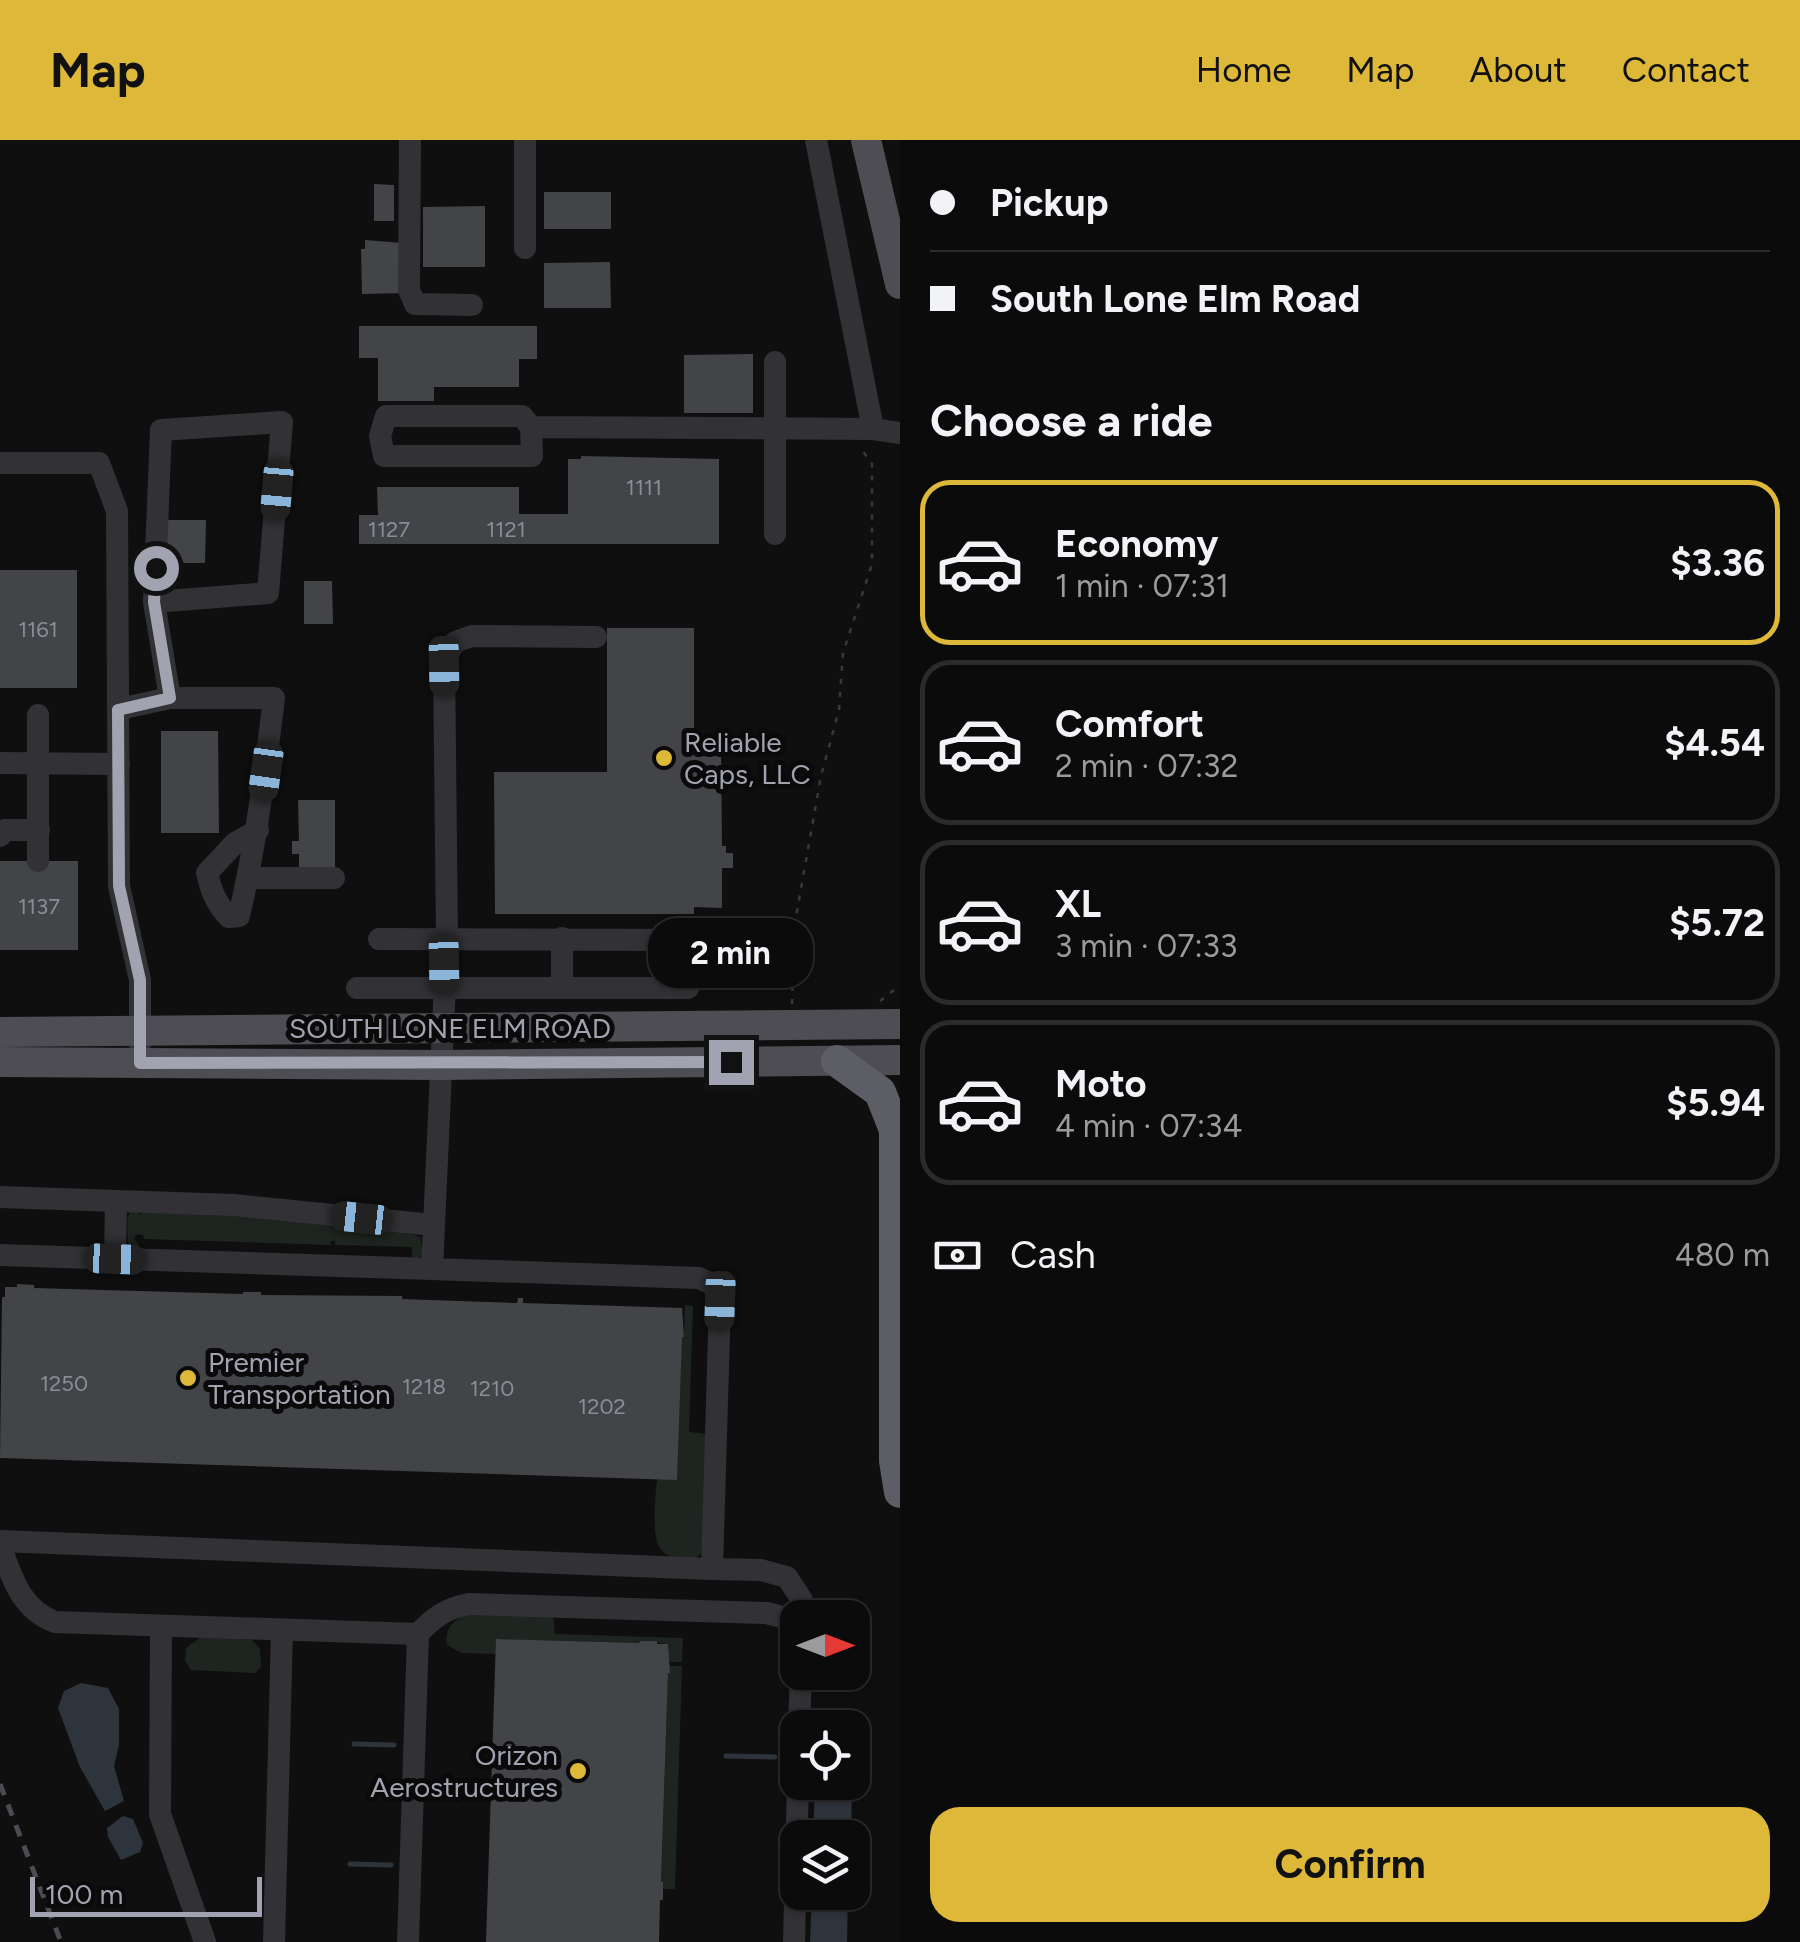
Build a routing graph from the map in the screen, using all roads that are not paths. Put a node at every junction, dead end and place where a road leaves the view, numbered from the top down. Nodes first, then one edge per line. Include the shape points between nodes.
1 (410, 140) edge
2 (525, 140) edge
3 (816, 140) edge
4 (866, 140) edge
5 (525, 248) dead end
6 (900, 284) edge
7 (472, 305) dead end
8 (775, 362) dead end
9 (900, 417) edge
10 (531, 427) junction
11 (774, 428) junction
12 (866, 429) junction
13 (900, 433) edge
14 (0, 463) edge
15 (775, 534) dead end
16 (154, 602) junction
17 (596, 637) dead end
18 (170, 698) junction
19 (118, 710) junction
20 (38, 716) dead end
21 (0, 763) edge
22 (39, 764) junction
23 (119, 764) junction
24 (39, 830) junction
25 (258, 830) junction
26 (0, 836) edge
27 (38, 861) dead end
28 (248, 878) junction
29 (334, 878) dead end
30 (562, 938) junction
31 (379, 939) dead end
32 (446, 939) junction
33 (688, 940) dead end
34 (356, 988) dead end
35 (444, 988) junction
36 (562, 988) junction
37 (688, 988) dead end
38 (900, 1002) edge
39 (862, 1024) junction
40 (900, 1024) edge
41 (140, 1029) junction
42 (441, 1030) junction
43 (0, 1032) edge
44 (837, 1060) junction
45 (900, 1060) edge
46 (0, 1062) edge
47 (140, 1063) junction
48 (440, 1065) junction
49 (0, 1197) edge
50 (116, 1202) junction
51 (433, 1226) junction
52 (0, 1255) edge
53 (115, 1259) junction
54 (432, 1269) junction
55 (900, 1492) edge
56 (0, 1543) edge
57 (712, 1569) junction
58 (802, 1600) edge
59 (780, 1617) edge
60 (161, 1626) junction
61 (282, 1630) junction
62 (418, 1634) junction
63 (798, 1800) edge
64 (205, 1942) edge
65 (274, 1942) edge
66 (408, 1942) edge
67 (794, 1942) edge

1 - 7 street via 409,290 415,304
2 - 5 street
3 - 12 street
4 - 6 main road
8 - 11 street
9 - 12 street
10 - 10 street via 522,416 386,416 380,436 384,456 532,456
10 - 11 street
11 - 12 street
11 - 15 street
12 - 13 street
14 - 19 street via 99,463 117,512
16 - 16 street via 268,592 282,422 160,430
16 - 18 street
17 - 32 street via 472,636 447,651
18 - 19 street
18 - 25 street via 274,698
19 - 23 street
20 - 22 street
21 - 22 street
22 - 23 street
22 - 24 street
23 - 41 street via 119,886 140,980
24 - 26 street via 5,830
24 - 27 street
25 - 28 street
25 - 28 street via 207,873 229,917 239,916
28 - 29 street
30 - 32 street
30 - 33 street
30 - 36 street
31 - 32 street
32 - 35 street
34 - 35 street
35 - 36 street
35 - 42 street
36 - 37 street
38 - 39 main road
39 - 40 main road, SOUTH LONE ELM ROAD
39 - 42 main road, SOUTH LONE ELM ROAD
41 - 42 main road, SOUTH LONE ELM ROAD
41 - 43 main road, SOUTH LONE ELM ROAD
41 - 47 street
42 - 48 street
44 - 45 main road, SOUTH LONE ELM ROAD
44 - 48 main road, SOUTH LONE ELM ROAD
44 - 55 highway via 880,1092 895,1130
46 - 47 main road, SOUTH LONE ELM ROAD
47 - 48 main road, SOUTH LONE ELM ROAD
48 - 51 street
49 - 50 street
50 - 51 street via 254,1207
50 - 53 street
51 - 54 street
52 - 53 street
53 - 54 street
54 - 57 street via 698,1278 716,1286
56 - 57 street
56 - 60 street via 24,1600 45,1618
57 - 58 street via 787,1577
59 - 62 street via 468,1604 445,1611
60 - 61 street
60 - 64 street via 160,1814
61 - 62 street
61 - 65 street
62 - 66 street
63 - 67 street

